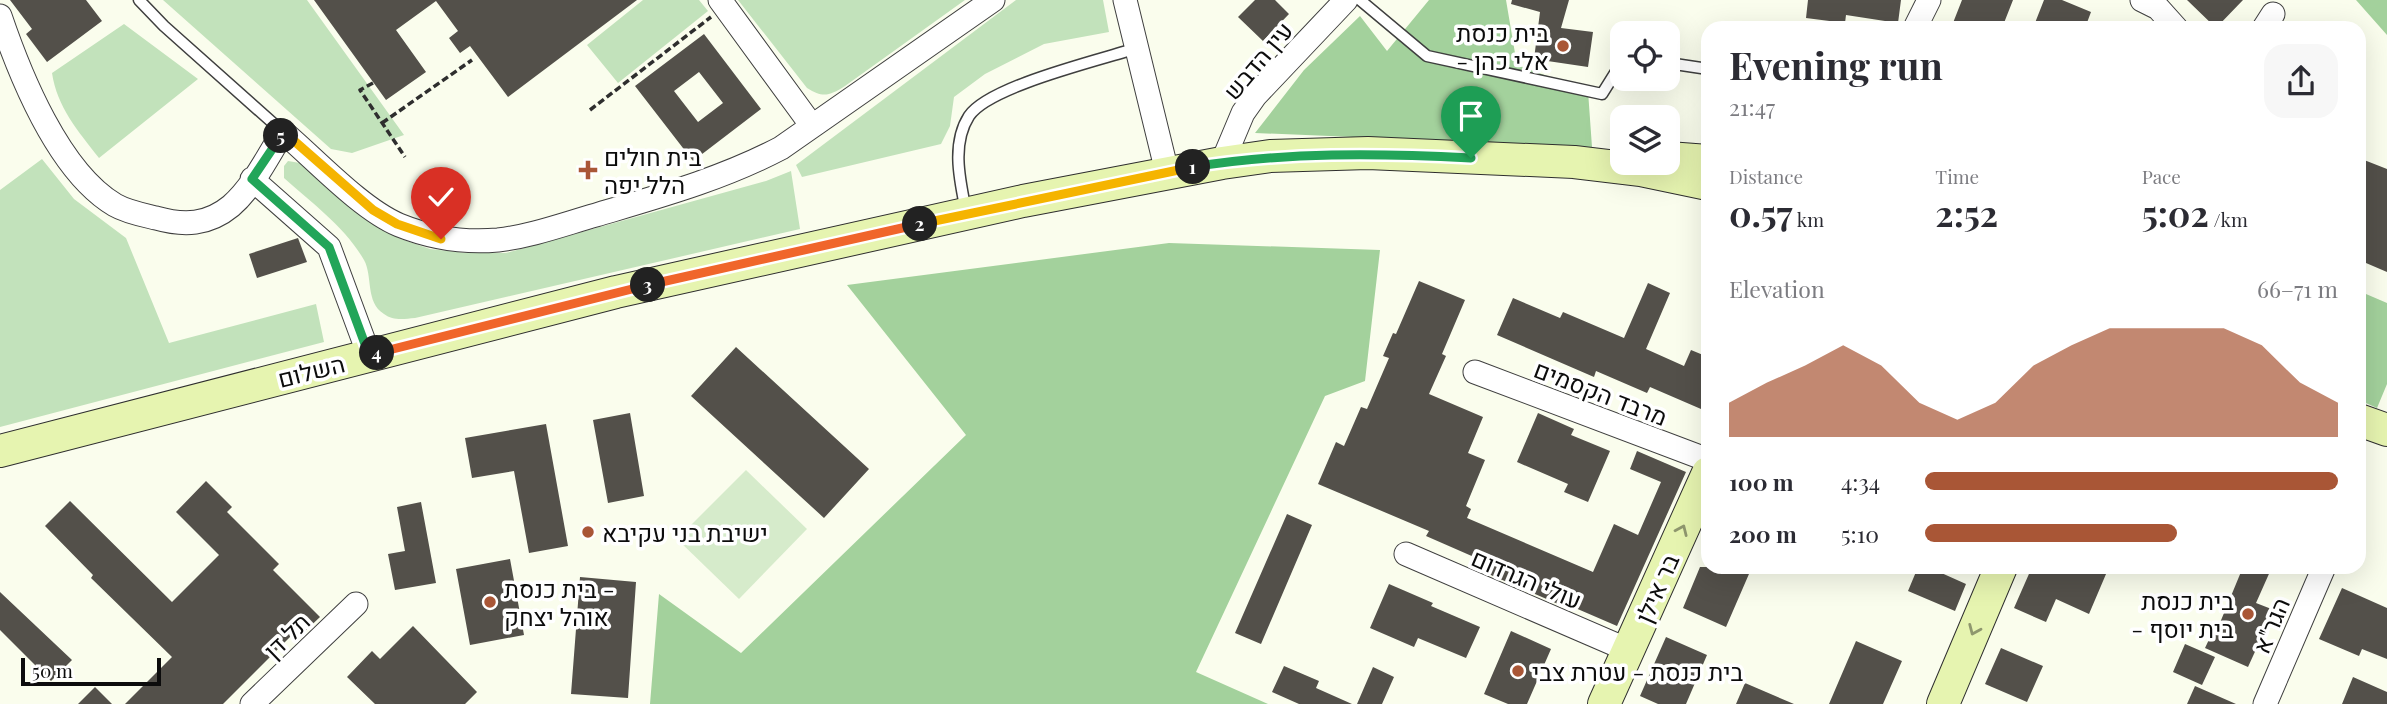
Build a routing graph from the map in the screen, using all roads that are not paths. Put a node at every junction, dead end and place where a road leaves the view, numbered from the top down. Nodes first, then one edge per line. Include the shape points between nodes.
1 (138, 0) edge
2 (993, 0) edge
3 (1125, 0) edge
4 (1346, 0) edge
5 (1360, 0) edge
6 (1929, 0) edge
7 (2142, 0) edge
8 (723, 3) edge
9 (0, 16) edge
10 (1918, 21) edge
11 (2170, 21) edge
12 (1137, 48) junction
13 (7, 57) edge
14 (1680, 65) edge
15 (1701, 68) edge
16 (1610, 81) edge
17 (812, 127) junction
18 (284, 132) junction
19 (1680, 159) edge
20 (1610, 160) edge
21 (1701, 160) edge
22 (1574, 162) junction
23 (1222, 163) junction
24 (1167, 172) junction
25 (252, 179) junction
26 (1701, 183) edge
27 (967, 213) junction
28 (369, 355) junction
29 (1475, 372) dead end
30 (2366, 422) edge
31 (2387, 430) edge
32 (0, 451) edge
33 (1701, 457) edge
34 (1701, 488) edge
35 (1406, 554) dead end
36 (1998, 574) edge
37 (2321, 574) edge
38 (356, 604) dead end
39 (1628, 650) junction
40 (1608, 703) edge
41 (252, 704) edge
42 (1943, 704) edge
43 (2264, 704) edge

1 - 18 lane
2 - 17 street
3 - 12 street
4 - 23 street, עין הדבש via 1255,96
5 - 16 lane via 1427,56 1602,94
6 - 10 street
7 - 11 street
8 - 17 street
9 - 13 street
12 - 24 street
12 - 27 lane via 1000,94 974,111 958,145
13 - 25 street via 66,157 115,205 188,225 206,221 230,206
14 - 15 lane
17 - 18 street via 782,148 707,183 527,235 470,241 441,239 373,210
18 - 25 street
19 - 21 street
20 - 22 street, השלום
22 - 23 street, השלום via 1368,153 1270,156
22 - 26 street, השלום
23 - 24 street, השלום
24 - 27 street, השלום
25 - 28 street via 329,247
27 - 28 street, השלום via 616,292
28 - 32 street, השלום
29 - 33 street, מרבד הקסמים
30 - 31 street
39 -> 34 street, בר אילן
35 - 39 street, עולי הגרדום
36 -> 42 street
37 - 43 street, הגר"א
38 - 41 street, תל דן
39 - 40 street, בר אילן

